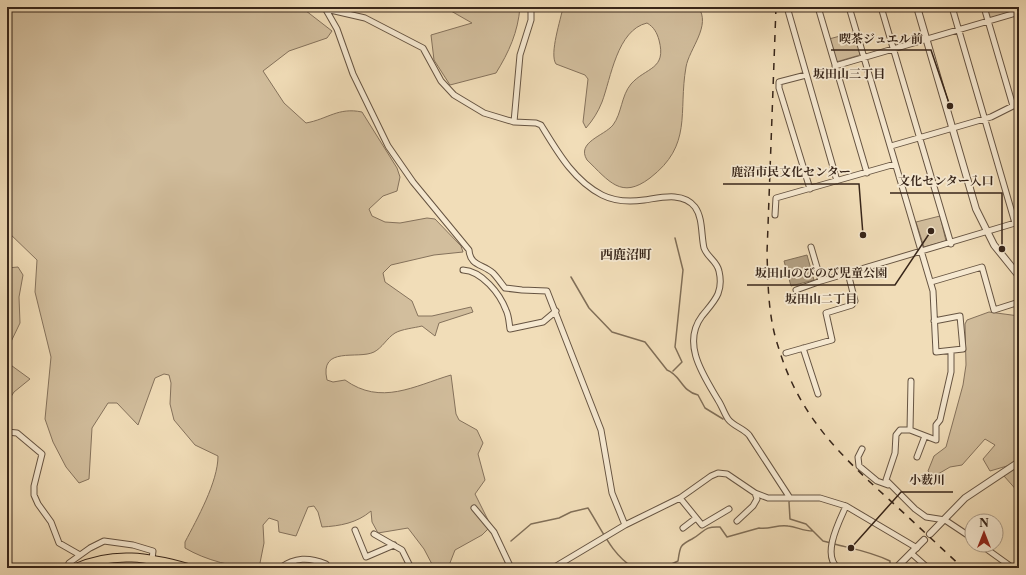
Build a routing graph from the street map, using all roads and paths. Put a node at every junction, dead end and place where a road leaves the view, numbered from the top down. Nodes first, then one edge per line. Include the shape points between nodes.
1 (531, 7) edge
2 (787, 7) edge
3 (818, 7) edge
4 (849, 7) edge
5 (881, 7) edge
6 (917, 7) edge
7 (952, 7) edge
8 (984, 7) edge
9 (325, 8) edge
10 (1018, 12) edge
11 (988, 21) junction
12 (959, 29) junction
13 (926, 39) junction
14 (893, 49) junction
15 (864, 57) junction
16 (835, 66) junction
17 (806, 75) junction
18 (1019, 103) edge
19 (1013, 106) junction
20 (985, 118) junction
21 (514, 122) junction
22 (952, 128) junction
23 (920, 138) junction
24 (891, 146) junction
25 (895, 164) junction
26 (867, 172) junction
27 (837, 181) junction
28 (810, 189) junction
29 (775, 215) dead end
30 (988, 233) junction
31 (951, 244) junction
32 (811, 247) dead end
33 (921, 252) junction
34 (463, 270) dead end
35 (848, 273) junction
36 (1019, 276) edge
37 (822, 281) junction
38 (931, 282) junction
39 (796, 290) dead end
40 (1019, 302) edge
41 (556, 311) junction
42 (934, 321) junction
43 (803, 348) junction
44 (951, 351) junction
45 (786, 353) dead end
46 (911, 381) dead end
47 (818, 394) dead end
48 (910, 430) junction
49 (7, 432) edge
50 (925, 436) junction
51 (862, 449) dead end
52 (917, 457) dead end
53 (1019, 462) edge
54 (891, 486) junction
55 (755, 493) junction
56 (680, 498) junction
57 (790, 498) junction
58 (846, 506) junction
59 (474, 508) dead end
60 (728, 509) dead end
61 (696, 518) junction
62 (945, 520) junction
63 (737, 521) dead end
64 (625, 525) junction
65 (683, 528) dead end
66 (355, 530) dead end
67 (964, 533) edge
68 (374, 534) dead end
69 (930, 534) dead end
70 (924, 540) dead end
71 (394, 545) junction
72 (917, 548) junction
73 (911, 553) junction
74 (992, 553) edge
75 (80, 556) junction
76 (152, 559) junction
77 (326, 564) dead end
78 (559, 566) edge
79 (67, 568) edge
80 (76, 568) edge
81 (188, 568) edge
82 (280, 568) edge
83 (411, 568) edge
84 (511, 568) edge
85 (552, 568) edge
86 (838, 568) edge
87 (896, 568) edge
88 (928, 568) edge
89 (1013, 568) edge

1 - 21 street via 531,20 520,55
2 - 17 street
3 - 16 street
4 - 15 street
5 - 14 street
6 - 13 street
7 - 12 street
8 - 11 street
9 - 21 street via 365,18 423,48 435,73 454,95 484,113
9 - 41 street via 337,29 353,74 388,146 413,182 469,250 470,258 493,273 505,288 547,291
10 - 11 street
11 - 12 street
11 - 19 street
12 - 13 street
12 - 20 street
13 - 14 street
13 - 22 street
14 - 15 street
14 - 23 street
15 - 16 street
15 - 24 street
16 - 26 street
17 - 27 street
17 - 28 street via 779,82 779,88
18 - 19 street
19 - 20 street
20 - 22 street
20 - 30 street via 1016,221 1013,225
21 - 57 street via 541,125 568,165 586,184 602,195 627,201 670,196 685,200 696,208 705,251 718,266 720,285 714,303 696,326 694,352 728,419 744,429
22 - 23 street
22 - 30 street via 976,209
23 - 24 street
23 - 31 street
24 - 25 street
25 - 26 street
25 - 33 street
26 - 27 street
27 - 28 street
28 - 29 street via 776,198
30 - 31 street
30 - 36 street
31 - 33 street
32 - 37 street
33 - 35 street
33 - 38 street
34 - 41 street via 475,272 498,296 506,310 510,329 543,322
35 - 37 street
35 - 43 street via 855,300 852,305 826,313 832,340
37 - 39 street
38 - 40 street via 982,267 994,310
38 - 42 street
41 - 64 street via 601,430 612,493
42 - 44 street via 936,352
42 - 44 street via 960,316 963,349
43 - 45 street
43 - 47 street
44 - 50 street via 951,372 940,420 936,425 936,440
46 - 48 street
48 - 50 street
48 - 54 street via 900,430 896,436 891,466 886,477 887,483
49 - 75 street via 17,433 42,454 34,494 59,543
50 - 52 street
51 - 54 street via 858,457 859,466 877,481
53 - 62 street via 965,498
54 - 62 street via 926,517
55 - 56 street via 727,474 718,473
55 - 57 street via 768,498
55 - 63 street via 757,499 753,506
56 - 61 street
56 - 64 street
57 - 58 street via 820,498
58 - 72 street
58 - 86 street via 834,533 832,546 835,566
59 - 84 street via 494,532
60 - 61 street via 702,525
61 - 65 street
62 - 67 street
62 - 69 street
64 - 78 street
66 - 71 street via 366,557
68 - 71 street
70 - 72 street
71 - 83 street via 402,550
72 - 73 street
73 - 87 street
73 - 88 street
74 - 89 street
75 - 76 street via 104,541 153,551
75 - 79 street via 69,563
76 - 80 main road via 115,557
76 - 81 main road
77 - 82 street via 302,559 294,560
78 - 85 street

